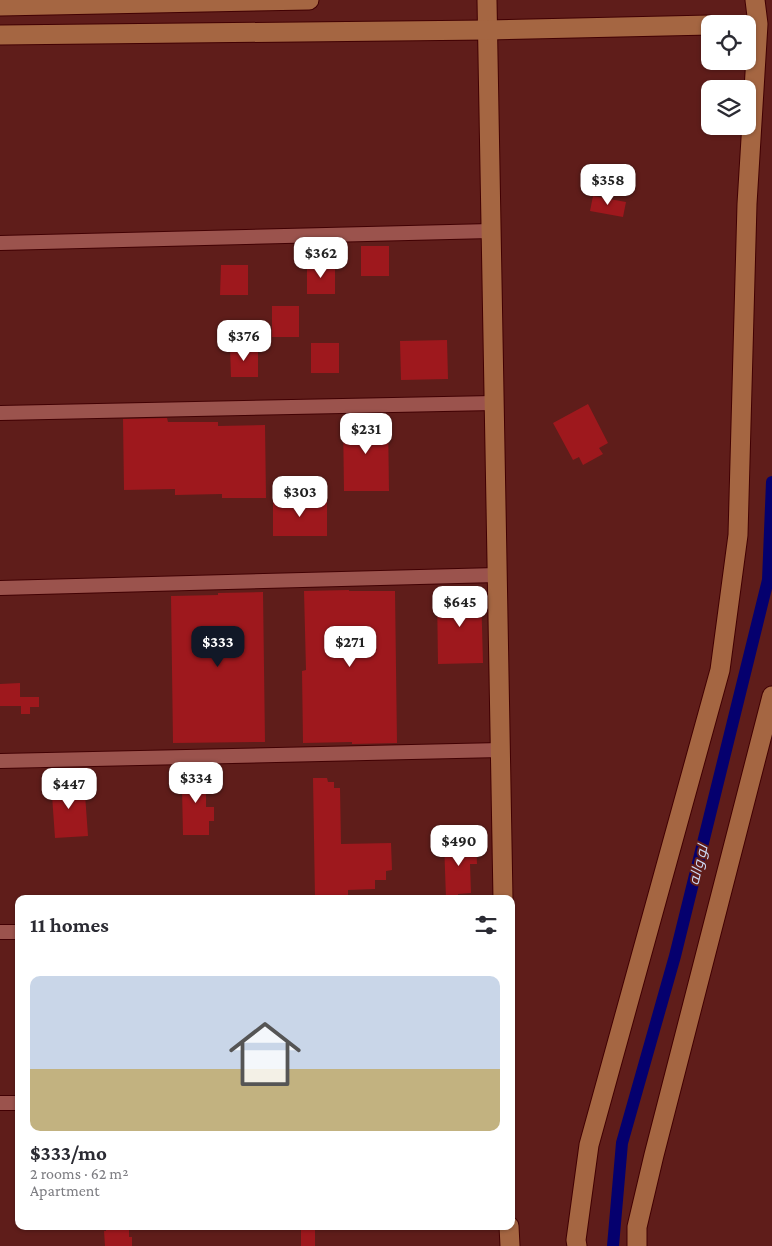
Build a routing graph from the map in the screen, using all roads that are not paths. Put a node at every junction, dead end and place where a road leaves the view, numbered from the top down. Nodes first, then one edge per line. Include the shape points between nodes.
1 (309, 0) edge
2 (487, 0) edge
3 (755, 0) edge
4 (0, 6) edge
5 (761, 23) edge
6 (701, 25) edge
7 (487, 30) junction
8 (0, 35) edge
9 (491, 231) junction
10 (0, 243) edge
11 (494, 403) junction
12 (0, 413) edge
13 (497, 575) junction
14 (0, 588) edge
15 (772, 696) edge
16 (500, 750) junction
17 (0, 761) edge
18 (503, 895) edge
19 (0, 932) edge
20 (15, 932) edge
21 (0, 1103) edge
22 (15, 1103) edge
23 (509, 1230) edge
24 (510, 1246) edge
25 (576, 1246) edge
26 (637, 1246) edge

1 - 4 street
2 - 7 street
3 - 5 street
5 - 25 street via 747,204 738,535 720,670 589,1145
6 - 7 street
7 - 8 street
7 - 9 street
9 - 10 street
9 - 11 street
11 - 12 street
11 - 13 street
13 - 14 street
13 - 16 street
15 - 26 street via 654,1155 637,1226
16 - 17 street
16 - 18 street
19 - 20 street
21 - 22 street
23 - 24 street

